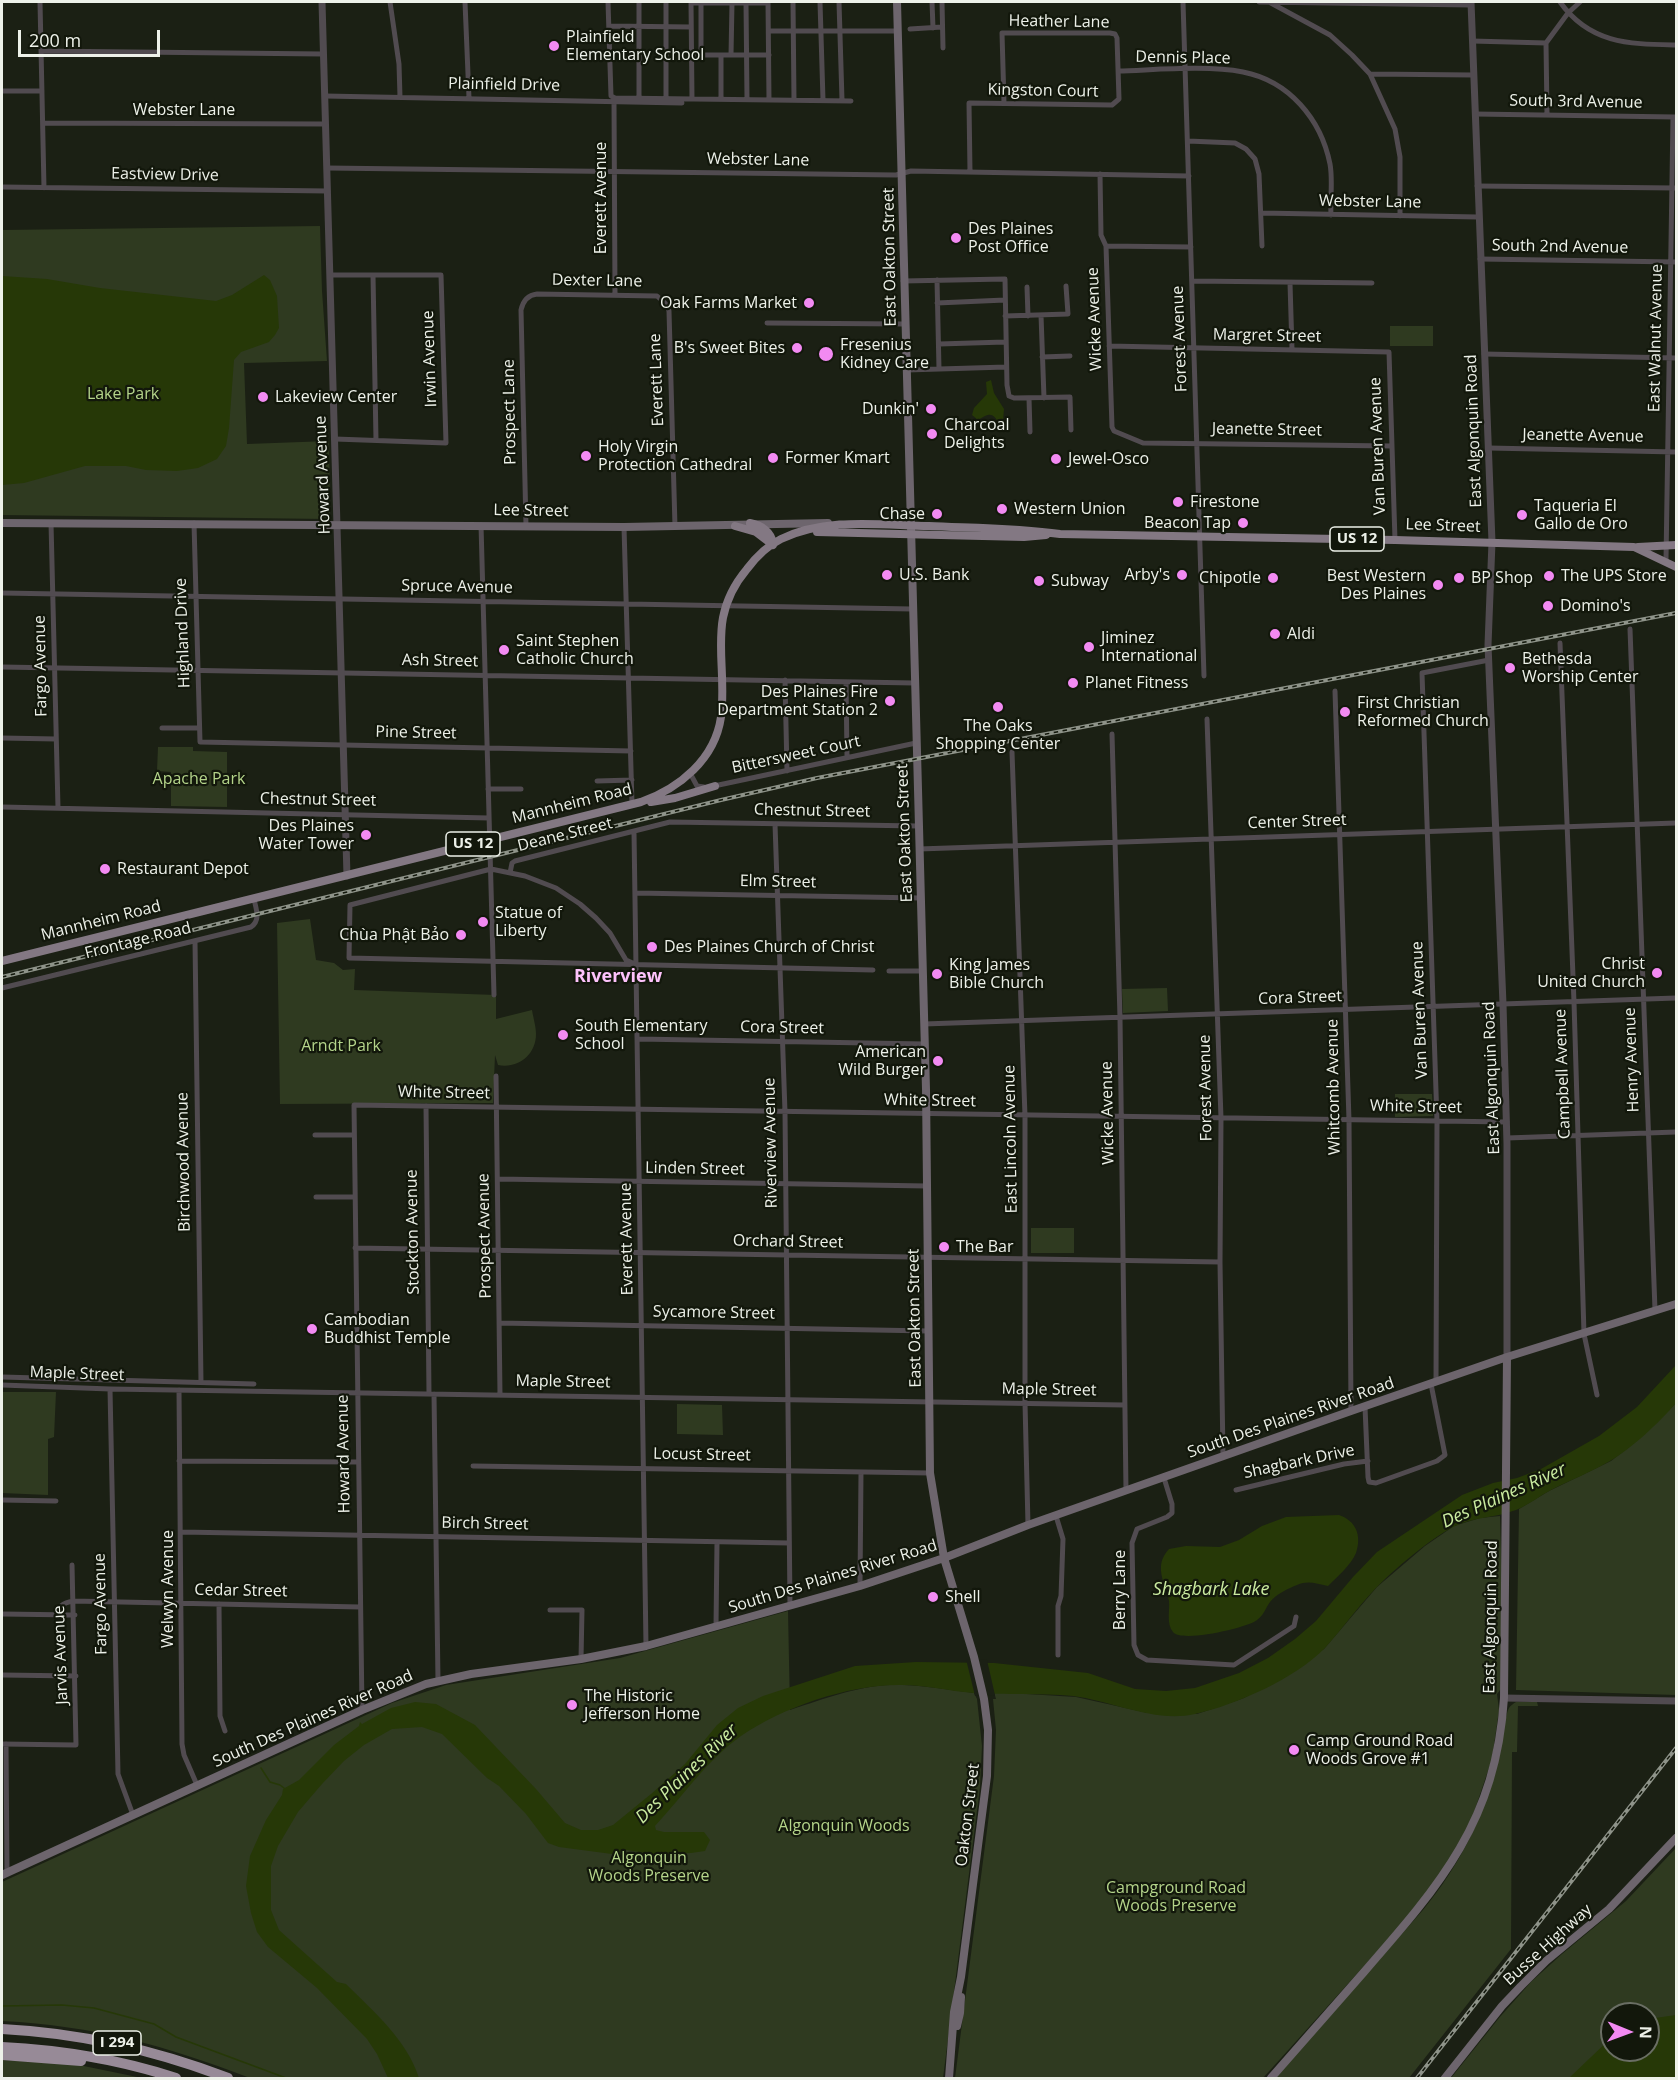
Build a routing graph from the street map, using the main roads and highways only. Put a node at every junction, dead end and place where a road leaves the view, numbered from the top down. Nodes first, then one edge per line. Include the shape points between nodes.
1 (897, 2) edge
2 (2, 523) edge
3 (842, 523) junction
4 (750, 524) junction
5 (735, 526) junction
6 (910, 530) junction
7 (801, 532) junction
8 (772, 545) junction
9 (1677, 545) edge
10 (1634, 547) junction
11 (1677, 567) edge
12 (715, 786) road end
13 (637, 803) junction
14 (2, 961) edge
15 (1677, 1304) edge
16 (1507, 1358) junction
17 (944, 1558) junction
18 (974, 1657) joint
19 (1677, 1838) edge
20 (4, 1874) edge
21 (2, 2029) edge
22 (2, 2047) edge
23 (2, 2055) edge
24 (120, 2062) junction
25 (176, 2079) edge
26 (228, 2079) edge
27 (949, 2079) edge
28 (1271, 2079) edge
29 (1445, 2079) edge

1 - 6 main road, East Oakton Street
2 - 5 main road, Lee Street
3 - 4 main road, Lee Street
3 - 6 main road, Lee Street / US 12
3 - 7 main road, US 12
4 - 5 main road, Lee Street
4 - 8 main road via 769,534
5 - 8 main road via 756,532
6 - 7 main road, Lee Street / US 12
6 - 10 main road, Lee Street / US 12 via 1024,537 1201,536
6 - 17 main road, East Oakton Street via 925,1044 930,1473
7 - 8 main road, Mannheim Road / US 12
8 - 13 main road, Mannheim Road / US 12 via 759,554 734,585 726,606 720,637 722,704 718,728 704,758 668,791
9 - 10 main road, US 12
10 - 11 main road, Lee Street / US 12
12 - 13 main road via 662,801
13 - 14 main road, Mannheim Road / US 12
15 - 16 main road, South Des Plaines River Road
16 - 17 main road, South Des Plaines River Road
16 - 28 main road, East Algonquin Road via 1504,1698 1493,1770 1476,1818 1446,1873
17 - 18 main road, East Oakton Street
17 - 20 main road, South Des Plaines River Road via 860,1586 646,1646 438,1681 362,1710
18 - 27 main road, Oakton Street via 988,1730 987,1776 954,2012
19 - 29 main road, Busse Highway via 1609,1909 1521,1986
21 - 26 highway, I 294 via 118,2043
22 - 24 highway, I 294 via 44,2049
23 - 24 highway
24 - 25 highway, I 294

